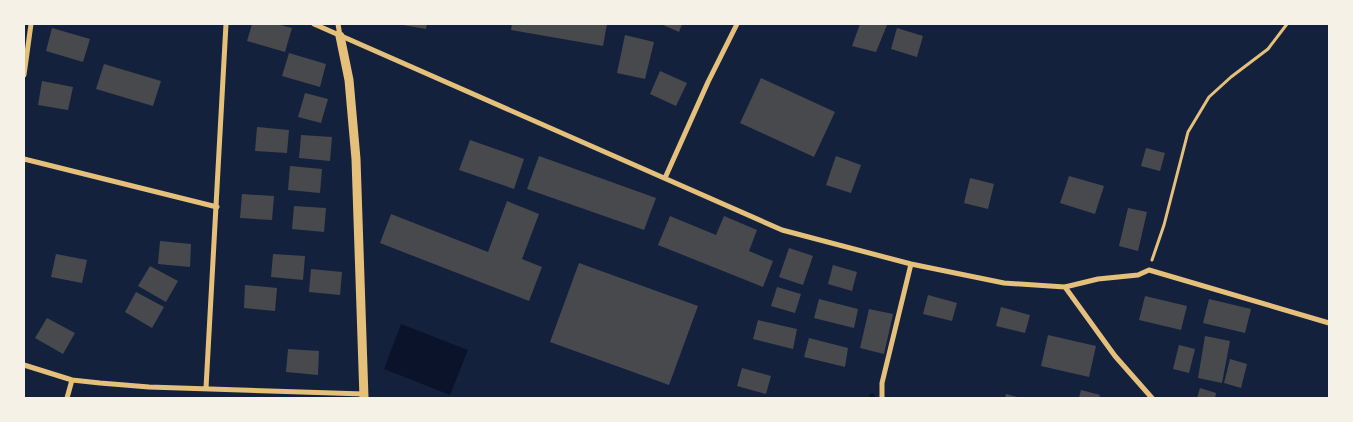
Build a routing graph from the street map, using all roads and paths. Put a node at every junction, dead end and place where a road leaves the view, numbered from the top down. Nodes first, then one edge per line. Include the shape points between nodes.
1 (31, 24) edge
2 (226, 24) edge
3 (314, 24) edge
4 (338, 24) edge
5 (737, 24) edge
6 (1287, 24) edge
7 (340, 36) junction
8 (24, 75) edge
9 (24, 160) edge
10 (665, 178) junction
11 (218, 207) junction
12 (911, 264) junction
13 (1149, 270) junction
14 (1065, 288) junction
15 (1329, 323) edge
16 (24, 364) edge
17 (72, 380) junction
18 (206, 388) junction
19 (364, 396) edge
20 (67, 398) edge
21 (882, 398) edge
22 (1152, 398) edge

1 - 8 street
2 - 11 street
3 - 7 street
4 - 7 street
5 - 10 street
6 - 13 path via 1268,49 1209,97 1188,132
7 - 10 street
7 - 19 street via 349,80 356,159
9 - 11 street
10 - 12 street via 782,230
11 - 18 street
12 - 14 street via 1004,283
12 - 21 street via 882,383
13 - 14 street via 1138,275 1098,279
13 - 15 street
14 - 22 street
16 - 17 street
17 - 18 street
17 - 20 street
18 - 19 street

